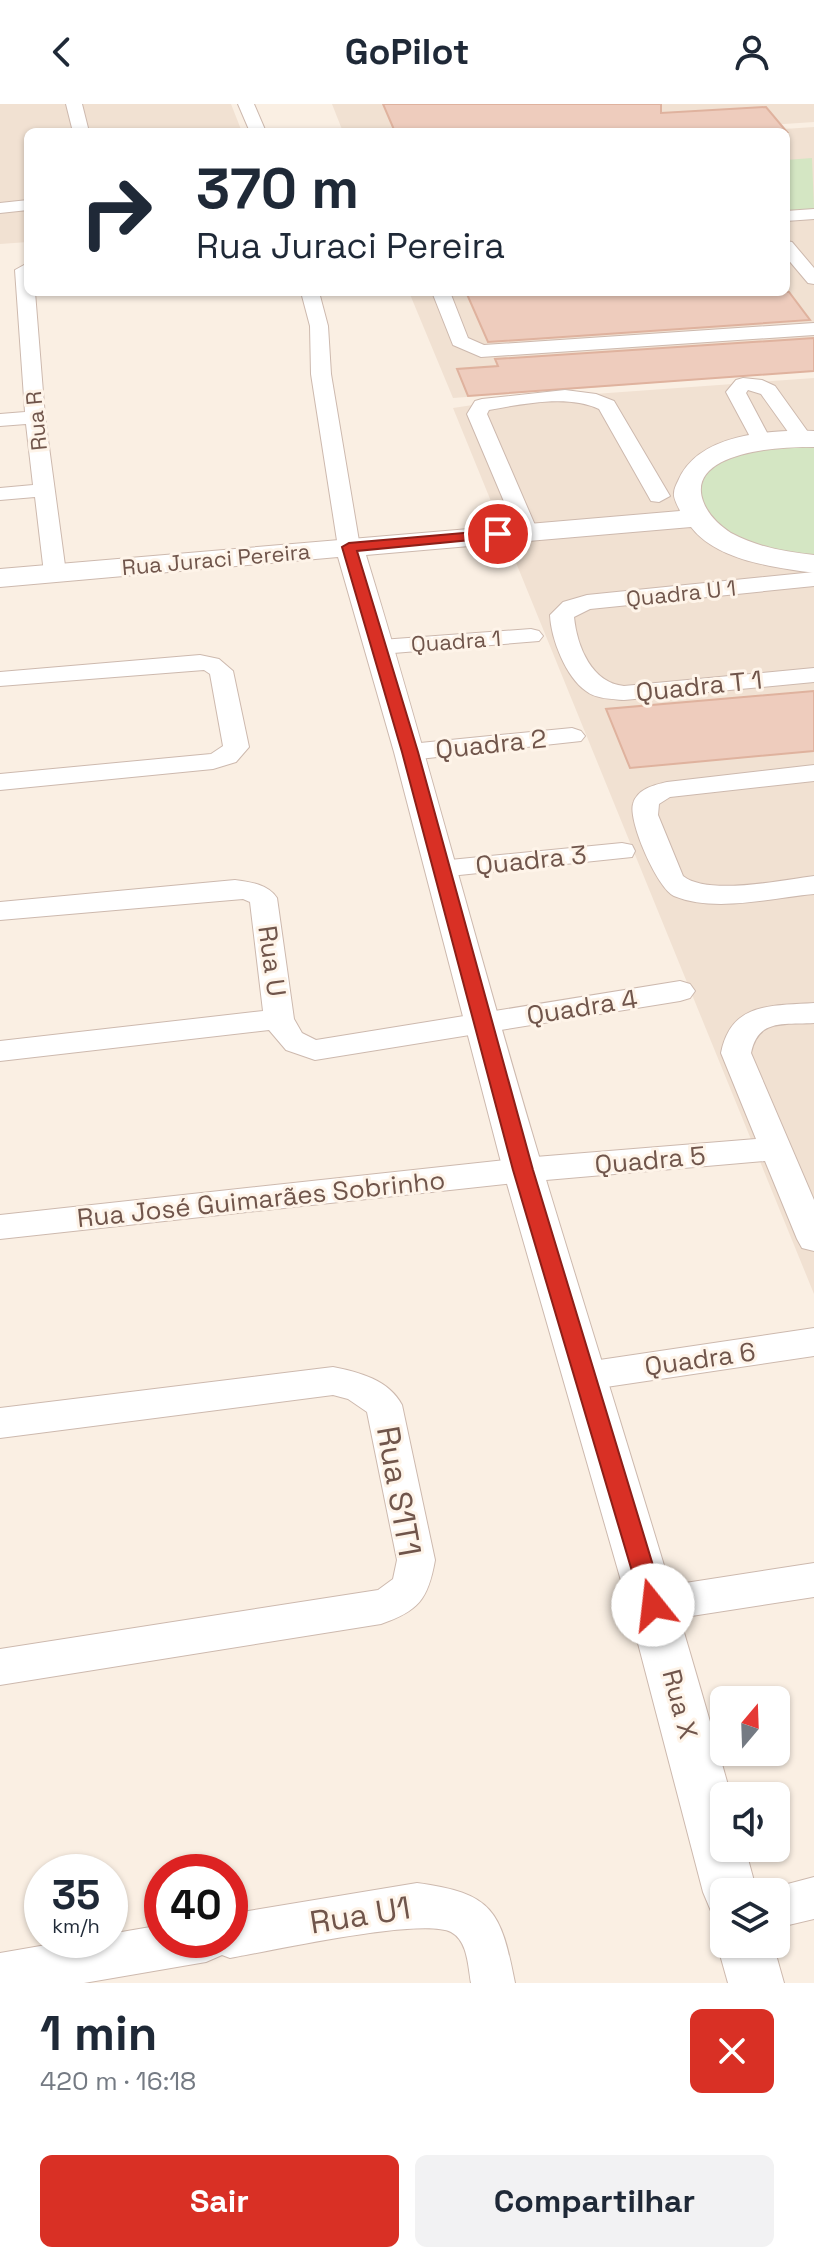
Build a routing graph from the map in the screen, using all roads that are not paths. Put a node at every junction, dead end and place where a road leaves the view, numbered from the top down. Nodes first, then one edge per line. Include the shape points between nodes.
1 (74, 104) edge
2 (246, 104) edge
3 (80, 128) edge
4 (256, 128) edge
5 (24, 205) edge
6 (0, 208) edge
7 (814, 214) edge
8 (790, 216) edge
9 (790, 254) edge
10 (24, 269) edge
11 (0, 271) edge
12 (814, 279) edge
13 (28, 296) edge
14 (311, 296) edge
15 (443, 296) edge
16 (814, 329) edge
17 (35, 417) junction
18 (0, 420) edge
19 (809, 439) edge
20 (762, 442) junction
21 (44, 490) junction
22 (0, 494) edge
23 (659, 496) junction
24 (692, 505) junction
25 (527, 532) junction
26 (349, 547) junction
27 (814, 564) edge
28 (55, 573) junction
29 (0, 578) edge
30 (814, 579) edge
31 (531, 636) dead end
32 (381, 647) junction
33 (814, 675) edge
34 (0, 679) edge
35 (588, 681) joint
36 (572, 736) dead end
37 (410, 752) junction
38 (814, 773) edge
39 (0, 782) edge
40 (622, 851) dead end
41 (440, 869) junction
42 (814, 885) edge
43 (0, 911) edge
44 (680, 991) dead end
45 (814, 1013) edge
46 (279, 1019) junction
47 (484, 1023) junction
48 (0, 1051) edge
49 (792, 1162) edge
50 (523, 1170) junction
51 (0, 1227) edge
52 (814, 1239) edge
53 (814, 1342) edge
54 (586, 1376) junction
55 (0, 1423) edge
56 (814, 1580) edge
57 (653, 1605) junction
58 (0, 1667) edge
59 (726, 1878) edge
60 (814, 1898) edge
61 (790, 1903) edge
62 (248, 1933) edge
63 (144, 1951) edge
64 (749, 1958) edge
65 (0, 1975) edge
66 (493, 1983) edge
67 (756, 1983) edge

1 - 3 street
2 - 4 street
5 - 6 street
7 - 8 street
9 - 12 street
10 - 11 street
13 - 17 street, Rua R
14 - 26 street
15 - 16 street via 460,341 481,351
17 - 18 street
17 - 21 street, Rua R
19 - 20 street
19 - 20 street via 768,390 743,384 736,392
20 - 24 street via 705,462 694,473
21 - 22 street
21 - 28 street, Rua R
23 - 24 street
23 - 25 street via 550,506
23 - 25 street via 601,400 579,396 482,405 477,414
24 - 25 street, Rua Juraci Pereira
24 - 27 street via 717,535 747,550
25 - 26 street, Rua Juraci Pereira
26 - 28 street, Rua Juraci Pereira
26 - 32 street, Rua X
28 - 29 street, Rua Juraci Pereira
30 - 35 street, Quadra U 1 via 571,607 560,625
31 - 32 street, Quadra 1
32 - 37 street, Rua X
33 - 35 street, Quadra T 1 via 624,693 596,688
34 - 39 street via 211,664 221,671 236,747 213,761
36 - 37 street, Quadra 2
37 - 41 street, Rua X
38 - 42 street via 667,790 646,802 645,815 671,880 682,889 713,895
40 - 41 street, Quadra 3
41 - 47 street, Rua X
43 - 46 street, Rua U via 212,890 250,891 263,898
44 - 47 street, Quadra 4
45 - 49 street via 756,1020 743,1026 737,1037 736,1053
46 - 47 street, Rua U via 285,1036 315,1050
46 - 48 street
47 - 50 street, Rua X
49 - 50 street, Quadra 5
49 - 52 street
50 - 51 street, Rua José Guimarães Sobrinho
50 - 54 street, Rua X
53 - 54 street, Quadra 6
54 - 57 street, Rua X
55 - 58 street, Rua S1T1 via 333,1381 353,1384 384,1405 416,1560 412,1584 401,1600 381,1607
56 - 57 street
57 - 59 street, Rua X
60 - 61 street
62 - 66 street, Rua U1 via 417,1905 446,1908 470,1918 483,1931
63 - 65 street
64 - 67 street

